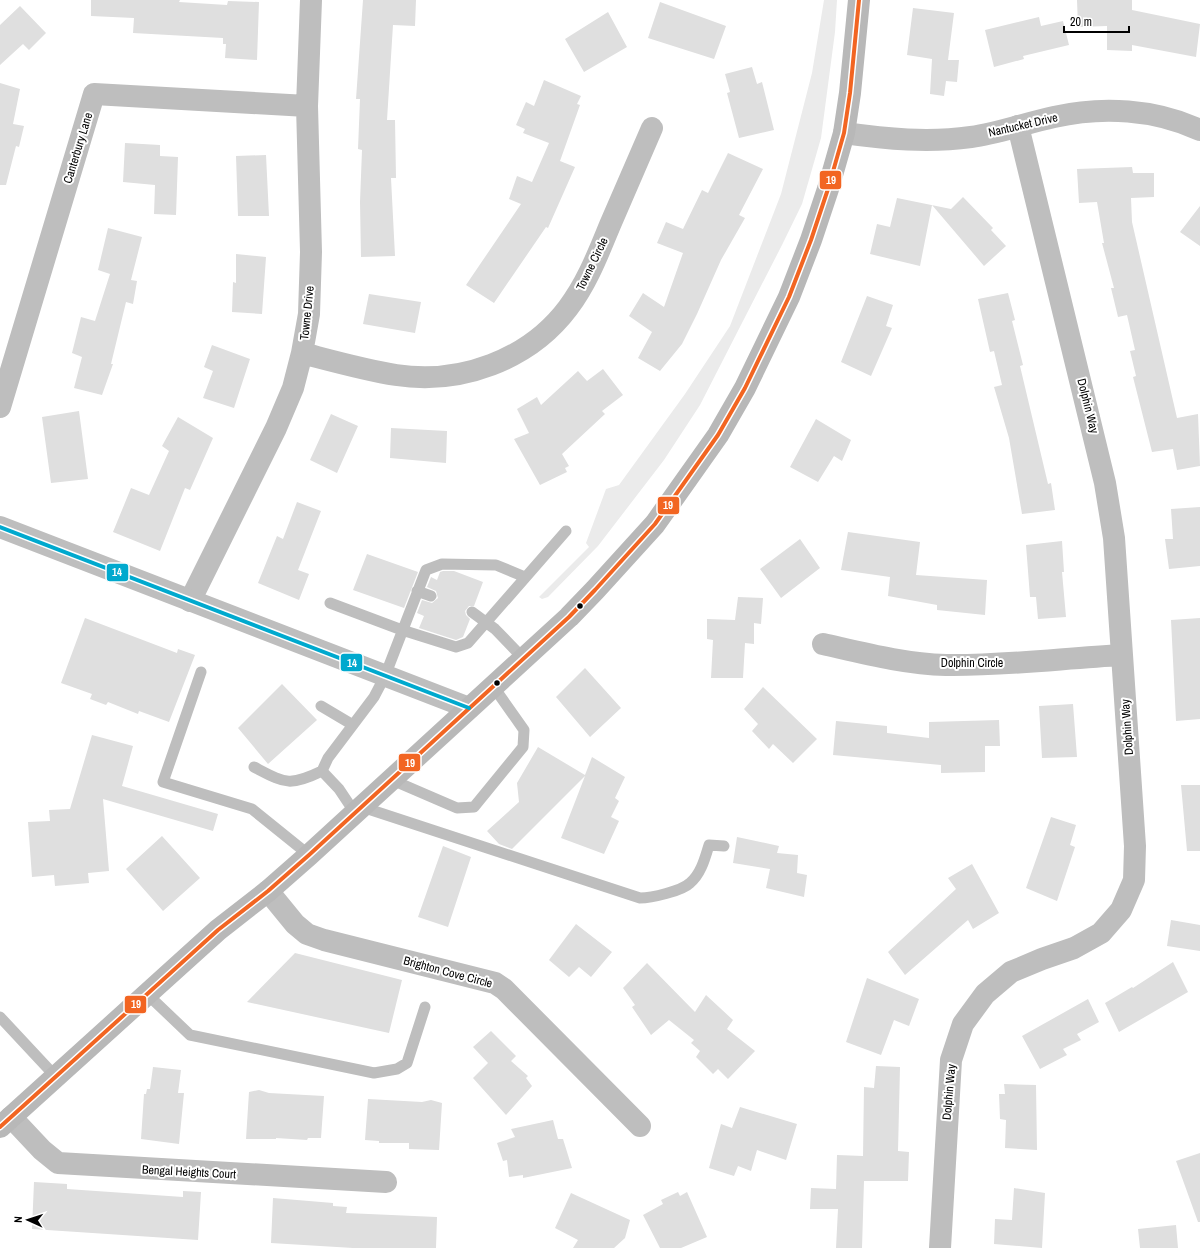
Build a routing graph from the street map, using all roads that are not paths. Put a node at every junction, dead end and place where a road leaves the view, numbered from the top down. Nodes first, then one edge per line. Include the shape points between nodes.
1 (311, 0) edge
2 (859, 0) edge
3 (307, 106) junction
4 (1018, 126) junction
5 (652, 128) dead end
6 (1200, 130) edge
7 (844, 133) junction
8 (302, 353) junction
9 (0, 407) edge
10 (0, 527) edge
11 (566, 530) dead end
12 (525, 577) junction
13 (417, 591) junction
14 (431, 596) dead end
15 (190, 601) junction
16 (330, 603) dead end
17 (472, 612) dead end
18 (486, 620) junction
19 (402, 630) junction
20 (823, 644) dead end
21 (1122, 655) junction
22 (523, 658) junction
23 (201, 672) dead end
24 (385, 676) junction
25 (493, 686) junction
26 (321, 706) dead end
27 (469, 708) junction
28 (353, 725) junction
29 (254, 766) dead end
30 (322, 771) junction
31 (392, 780) junction
32 (359, 810) junction
33 (724, 846) dead end
34 (309, 855) junction
35 (268, 891) junction
36 (147, 994) junction
37 (425, 1007) dead end
38 (0, 1017) edge
39 (56, 1077) junction
40 (5, 1122) edge
41 (640, 1126) dead end
42 (386, 1182) dead end
43 (940, 1248) edge

1 - 3 street, Towne Drive
2 - 7 main road
3 - 8 street, Towne Drive via 311,252 309,314
3 - 9 street, Canterbury Lane via 94,94
4 - 6 street, Nantucket Drive via 1097,110 1141,112 1183,122
4 - 7 street, Nantucket Drive via 973,137 943,140 906,140
4 - 21 street, Dolphin Way via 1105,482 1114,538
5 - 8 street, Towne Circle via 588,278 568,309 542,335 512,356 477,371 438,377 397,375
7 - 22 main road via 818,218 789,297 745,388 718,435 655,524 625,559 569,617
8 - 15 street, Towne Drive via 292,388 276,428
10 - 15 street
11 - 12 lane
12 - 13 lane via 496,565 442,564 426,570
12 - 18 lane
13 - 14 lane
13 - 19 lane
15 - 24 street
16 - 19 lane
17 - 18 lane
18 - 19 lane via 468,643 456,647
18 - 22 lane
19 - 24 lane
20 - 21 street, Dolphin Circle via 886,658 945,665 1006,664
21 - 43 street, Dolphin Way via 1135,846 1134,880 1121,910 1101,933 1074,948 1011,972 985,994 963,1024 951,1060
22 - 25 main road
23 - 34 lane via 163,782 252,809
24 - 27 street
24 - 28 lane via 374,697
25 - 27 main road
25 - 31 lane via 524,730 523,747 474,807 457,808
26 - 28 lane
27 - 31 main road
28 - 30 lane via 328,758
29 - 30 lane via 285,782 295,782
30 - 32 lane
31 - 32 main road
32 - 33 lane via 640,898 653,898 689,884 702,867 709,845
32 - 34 main road
34 - 35 main road
35 - 36 main road via 218,930
35 - 41 street, Brighton Cove Circle via 307,934 495,983 504,989
36 - 37 lane via 190,1035 374,1073 396,1069 407,1063
36 - 39 main road
38 - 39 lane
39 - 40 main road
40 - 42 street, Bengal Heights Court via 58,1163

